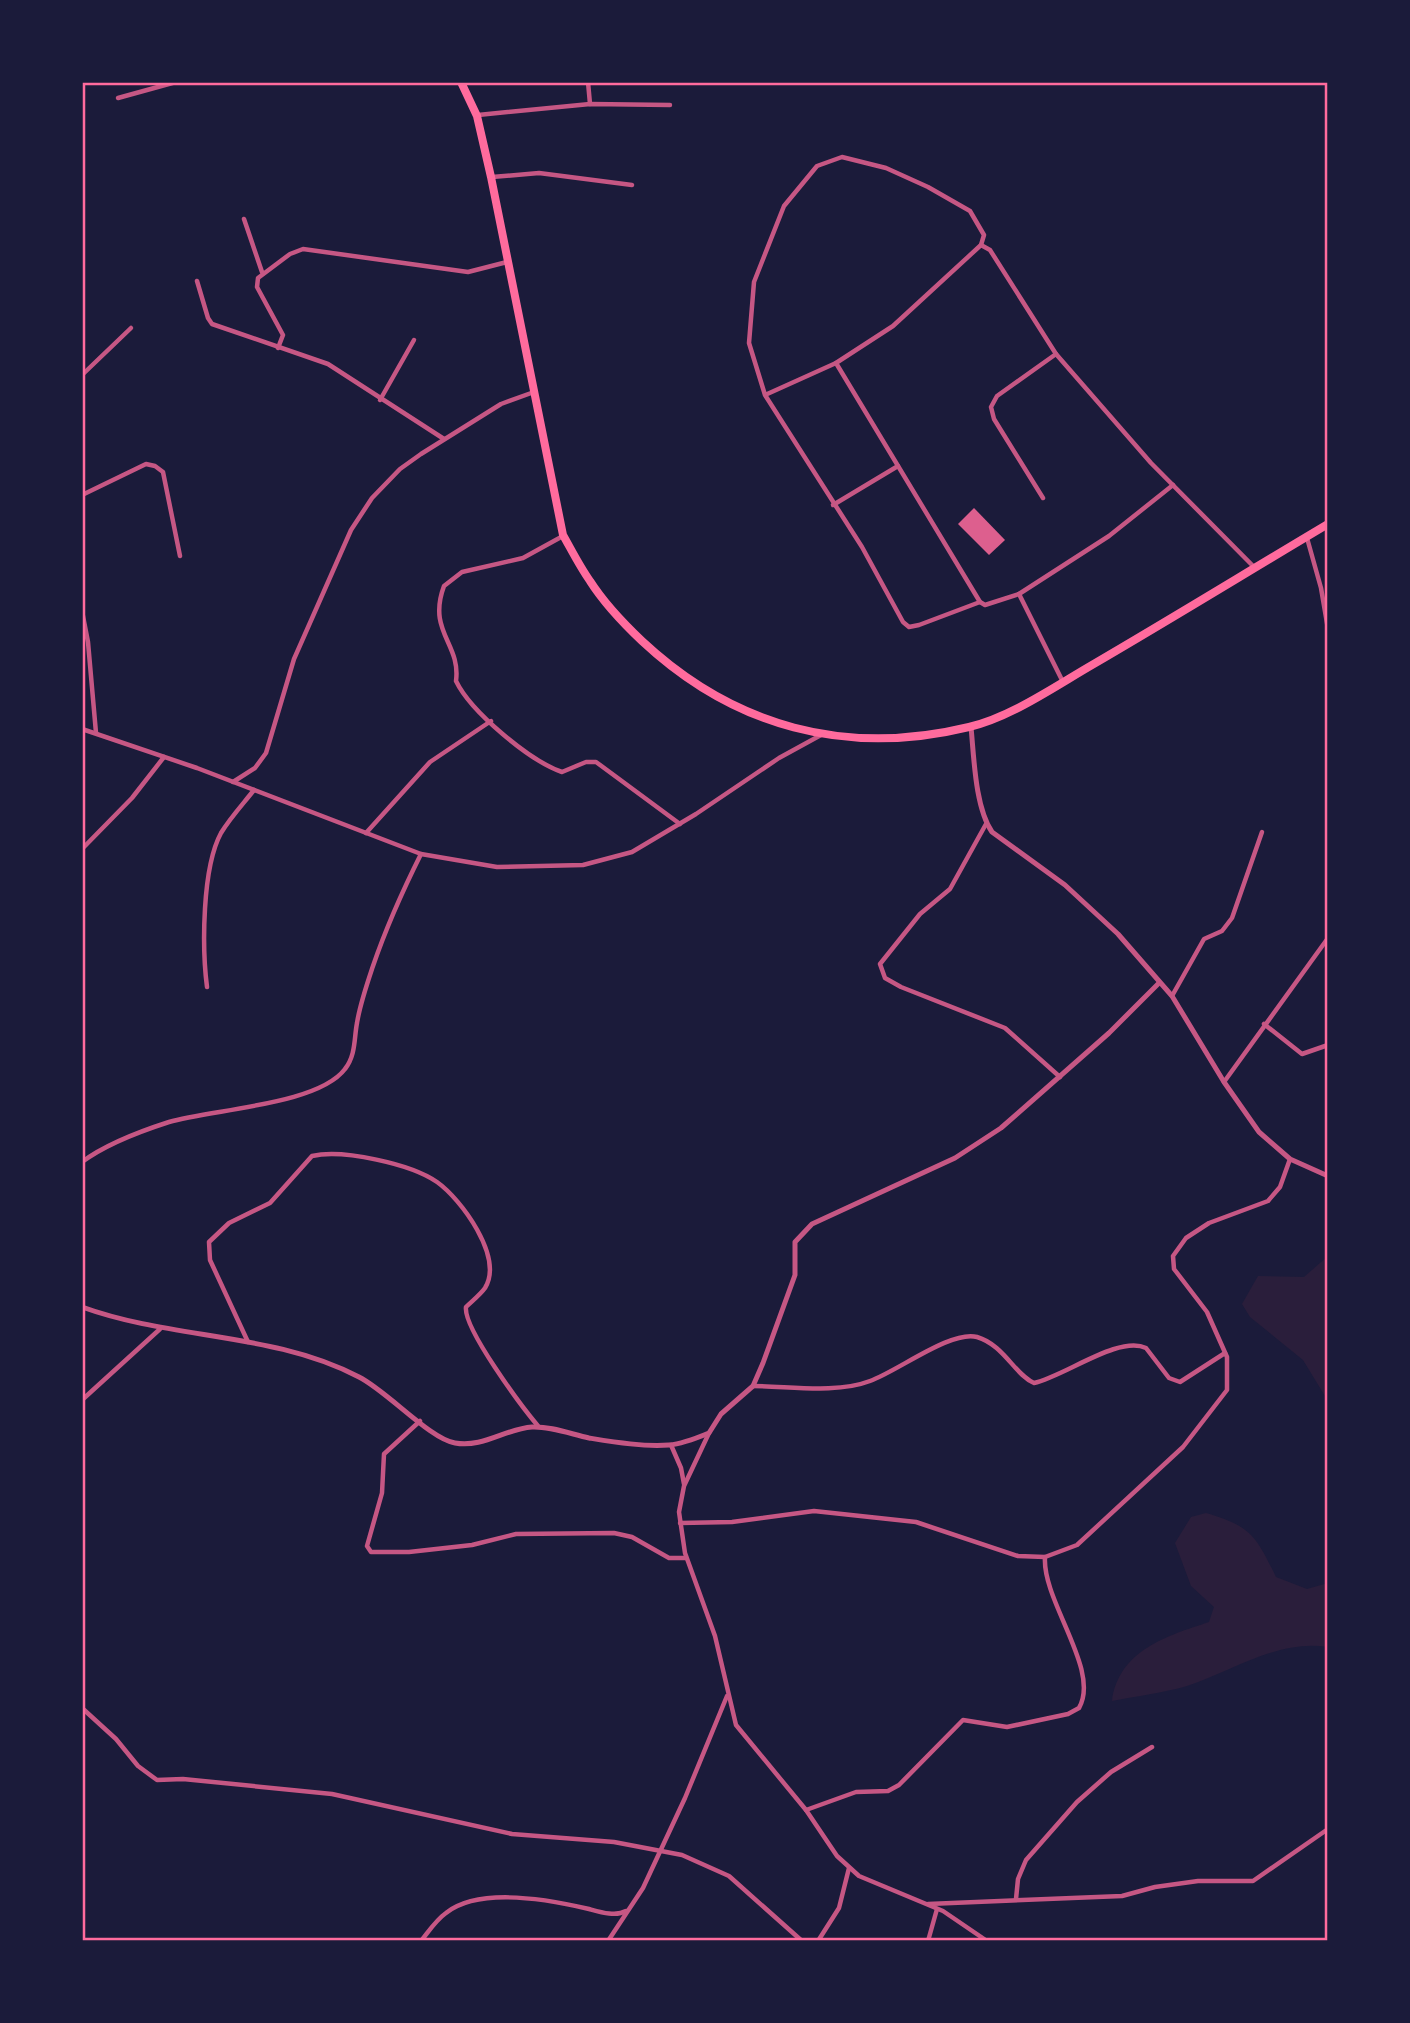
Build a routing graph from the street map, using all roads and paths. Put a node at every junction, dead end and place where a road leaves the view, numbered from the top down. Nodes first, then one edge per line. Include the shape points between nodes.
1 (176, 82) edge
2 (461, 82) edge
3 (588, 82) edge
4 (118, 98) dead end
5 (590, 104) junction
6 (670, 105) dead end
7 (477, 116) junction
8 (491, 177) junction
9 (632, 185) dead end
10 (244, 219) dead end
11 (981, 245) junction
12 (507, 262) junction
13 (262, 272) junction
14 (197, 281) dead end
15 (131, 328) dead end
16 (414, 340) dead end
17 (278, 348) junction
18 (1056, 354) junction
19 (836, 363) junction
20 (82, 374) edge
21 (534, 392) junction
22 (765, 395) junction
23 (380, 400) junction
24 (444, 439) junction
25 (898, 466) junction
26 (1173, 485) junction
27 (82, 495) edge
28 (1043, 498) dead end
29 (833, 505) junction
30 (1328, 524) edge
31 (564, 536) junction
32 (1306, 537) junction
33 (180, 556) dead end
34 (1255, 568) junction
35 (1321, 588) junction
36 (1328, 593) edge
37 (1019, 594) junction
38 (980, 602) junction
39 (82, 611) edge
40 (1328, 629) edge
41 (1063, 682) junction
42 (491, 721) junction
43 (971, 727) junction
44 (82, 729) edge
45 (96, 733) junction
46 (821, 735) junction
47 (164, 757) junction
48 (233, 782) junction
49 (254, 790) junction
50 (680, 824) junction
51 (986, 824) junction
52 (1262, 832) dead end
53 (366, 833) junction
54 (82, 849) edge
55 (421, 854) junction
56 (1328, 938) edge
57 (1159, 983) junction
58 (207, 987) dead end
59 (1172, 996) junction
60 (1264, 1024) junction
61 (1328, 1045) edge
62 (1060, 1077) junction
63 (1224, 1082) junction
64 (1290, 1159) junction
65 (82, 1162) edge
66 (1328, 1176) edge
67 (82, 1307) edge
68 (160, 1329) junction
69 (248, 1342) junction
70 (1225, 1353) junction
71 (752, 1386) junction
72 (82, 1400) edge
73 (421, 1421) junction
74 (539, 1427) junction
75 (709, 1433) junction
76 (671, 1445) junction
77 (684, 1486) junction
78 (680, 1522) junction
79 (1045, 1557) junction
80 (686, 1558) junction
81 (727, 1695) junction
82 (82, 1708) edge
83 (1152, 1747) dead end
84 (806, 1810) junction
85 (1328, 1829) edge
86 (659, 1853) junction
87 (849, 1867) junction
88 (1016, 1899) junction
89 (927, 1905) junction
90 (937, 1909) junction
91 (627, 1910) junction
92 (421, 1941) edge
93 (608, 1941) edge
94 (802, 1941) edge
95 (818, 1941) edge
96 (928, 1941) edge
97 (987, 1941) edge

1 - 4 street
2 - 7 highway
3 - 5 street
5 - 6 street
5 - 7 street
7 - 8 highway
8 - 9 street via 539,173
8 - 12 highway
10 - 13 street
11 - 18 street via 990,250
11 - 19 street via 893,326
11 - 22 street via 984,235 970,211 928,187 886,168 842,157 817,166 784,205 754,282 749,343
12 - 13 street via 468,272 303,249
12 - 21 highway
13 - 17 street via 257,287 283,335
14 - 17 street via 212,324
15 - 20 street
16 - 23 street
17 - 23 street via 328,364
18 - 26 street
18 - 28 street via 997,396 991,407
19 - 22 street
19 - 25 street
21 - 24 street via 501,404
21 - 31 highway
22 - 29 street
23 - 24 street
24 - 48 street via 400,469 372,498 351,530 294,659 266,753 255,768
25 - 29 street
25 - 38 street
26 - 34 street
26 - 37 street via 1110,536
27 - 33 street via 146,464 155,466 163,472
29 - 38 street via 909,627
30 - 32 highway
31 - 42 street via 523,558 462,572 443,586 441,632 458,663 456,681
31 - 46 highway via 598,593 667,664 695,685 761,719
32 - 34 highway
32 - 35 street
34 - 41 highway
35 - 36 street
35 - 40 street
37 - 38 street via 985,605
37 - 41 street
39 - 45 street
41 - 43 highway
42 - 50 street via 523,750 556,770 570,771 596,762
42 - 53 street via 430,762
43 - 46 highway via 887,739
43 - 51 street
44 - 45 street
45 - 47 street
46 - 50 street
47 - 48 street
47 - 54 street
48 - 49 street
49 - 53 street
49 - 58 street via 214,850 203,953
50 - 55 street via 632,852 583,865 497,867
51 - 57 street via 999,840 1065,885 1118,934
51 - 62 street via 950,889 899,938 880,964 881,970 885,978 901,987 1005,1028
52 - 59 street via 1232,918 1222,931 1204,939
53 - 55 street
55 - 65 street via 373,967 345,1069 329,1083 292,1097 171,1121
56 - 60 street
57 - 59 street
57 - 62 street
59 - 63 street
60 - 61 street via 1301,1054
60 - 63 street
62 - 71 street via 1001,1128 955,1158 812,1224 795,1242 795,1275 784,1312
63 - 64 street via 1250,1122
64 - 66 street
64 - 70 street via 1280,1187 1268,1200 1209,1223 1186,1238 1174,1256 1174,1269 1207,1312
67 - 68 street
68 - 69 street
68 - 72 street
69 - 73 street via 323,1360 380,1388
69 - 74 street via 210,1260 209,1242 229,1223 270,1203 312,1156 380,1160 436,1182 468,1212 488,1268 485,1288 466,1307 466,1315 488,1356
70 - 71 street via 1180,1382 1168,1378 1146,1348 1124,1345 1034,1383 1009,1357 978,1338 965,1336 952,1337 912,1362 851,1386
70 - 79 street via 1227,1390 1183,1447 1077,1545
71 - 75 street via 721,1414
73 - 74 street via 446,1441 469,1445
73 - 80 street via 384,1454 382,1493 367,1546 371,1552 472,1545 516,1534 614,1533 627,1535 669,1558
74 - 76 street
75 - 76 street
75 - 77 street
76 - 77 street
77 - 78 street
78 - 79 street via 732,1522 814,1511 916,1522 1018,1556
78 - 80 street
79 - 84 street via 1045,1579 1080,1669 1083,1695 1079,1708 1007,1727 963,1720 899,1785 888,1791 856,1791
80 - 81 street via 715,1636
81 - 84 street via 736,1725
81 - 86 street
82 - 86 street via 157,1780 332,1794 512,1834 614,1842
83 - 88 street via 1111,1772 1077,1802 1026,1860
84 - 87 street
85 - 88 street via 1254,1881 1198,1881 1122,1896
86 - 91 street
86 - 94 street via 682,1855 722,1871
87 - 89 street via 867,1881
87 - 95 street via 839,1908
88 - 89 street
89 - 90 street
90 - 96 street
90 - 97 street
91 - 92 street via 621,1914 499,1896 449,1910
91 - 93 street

